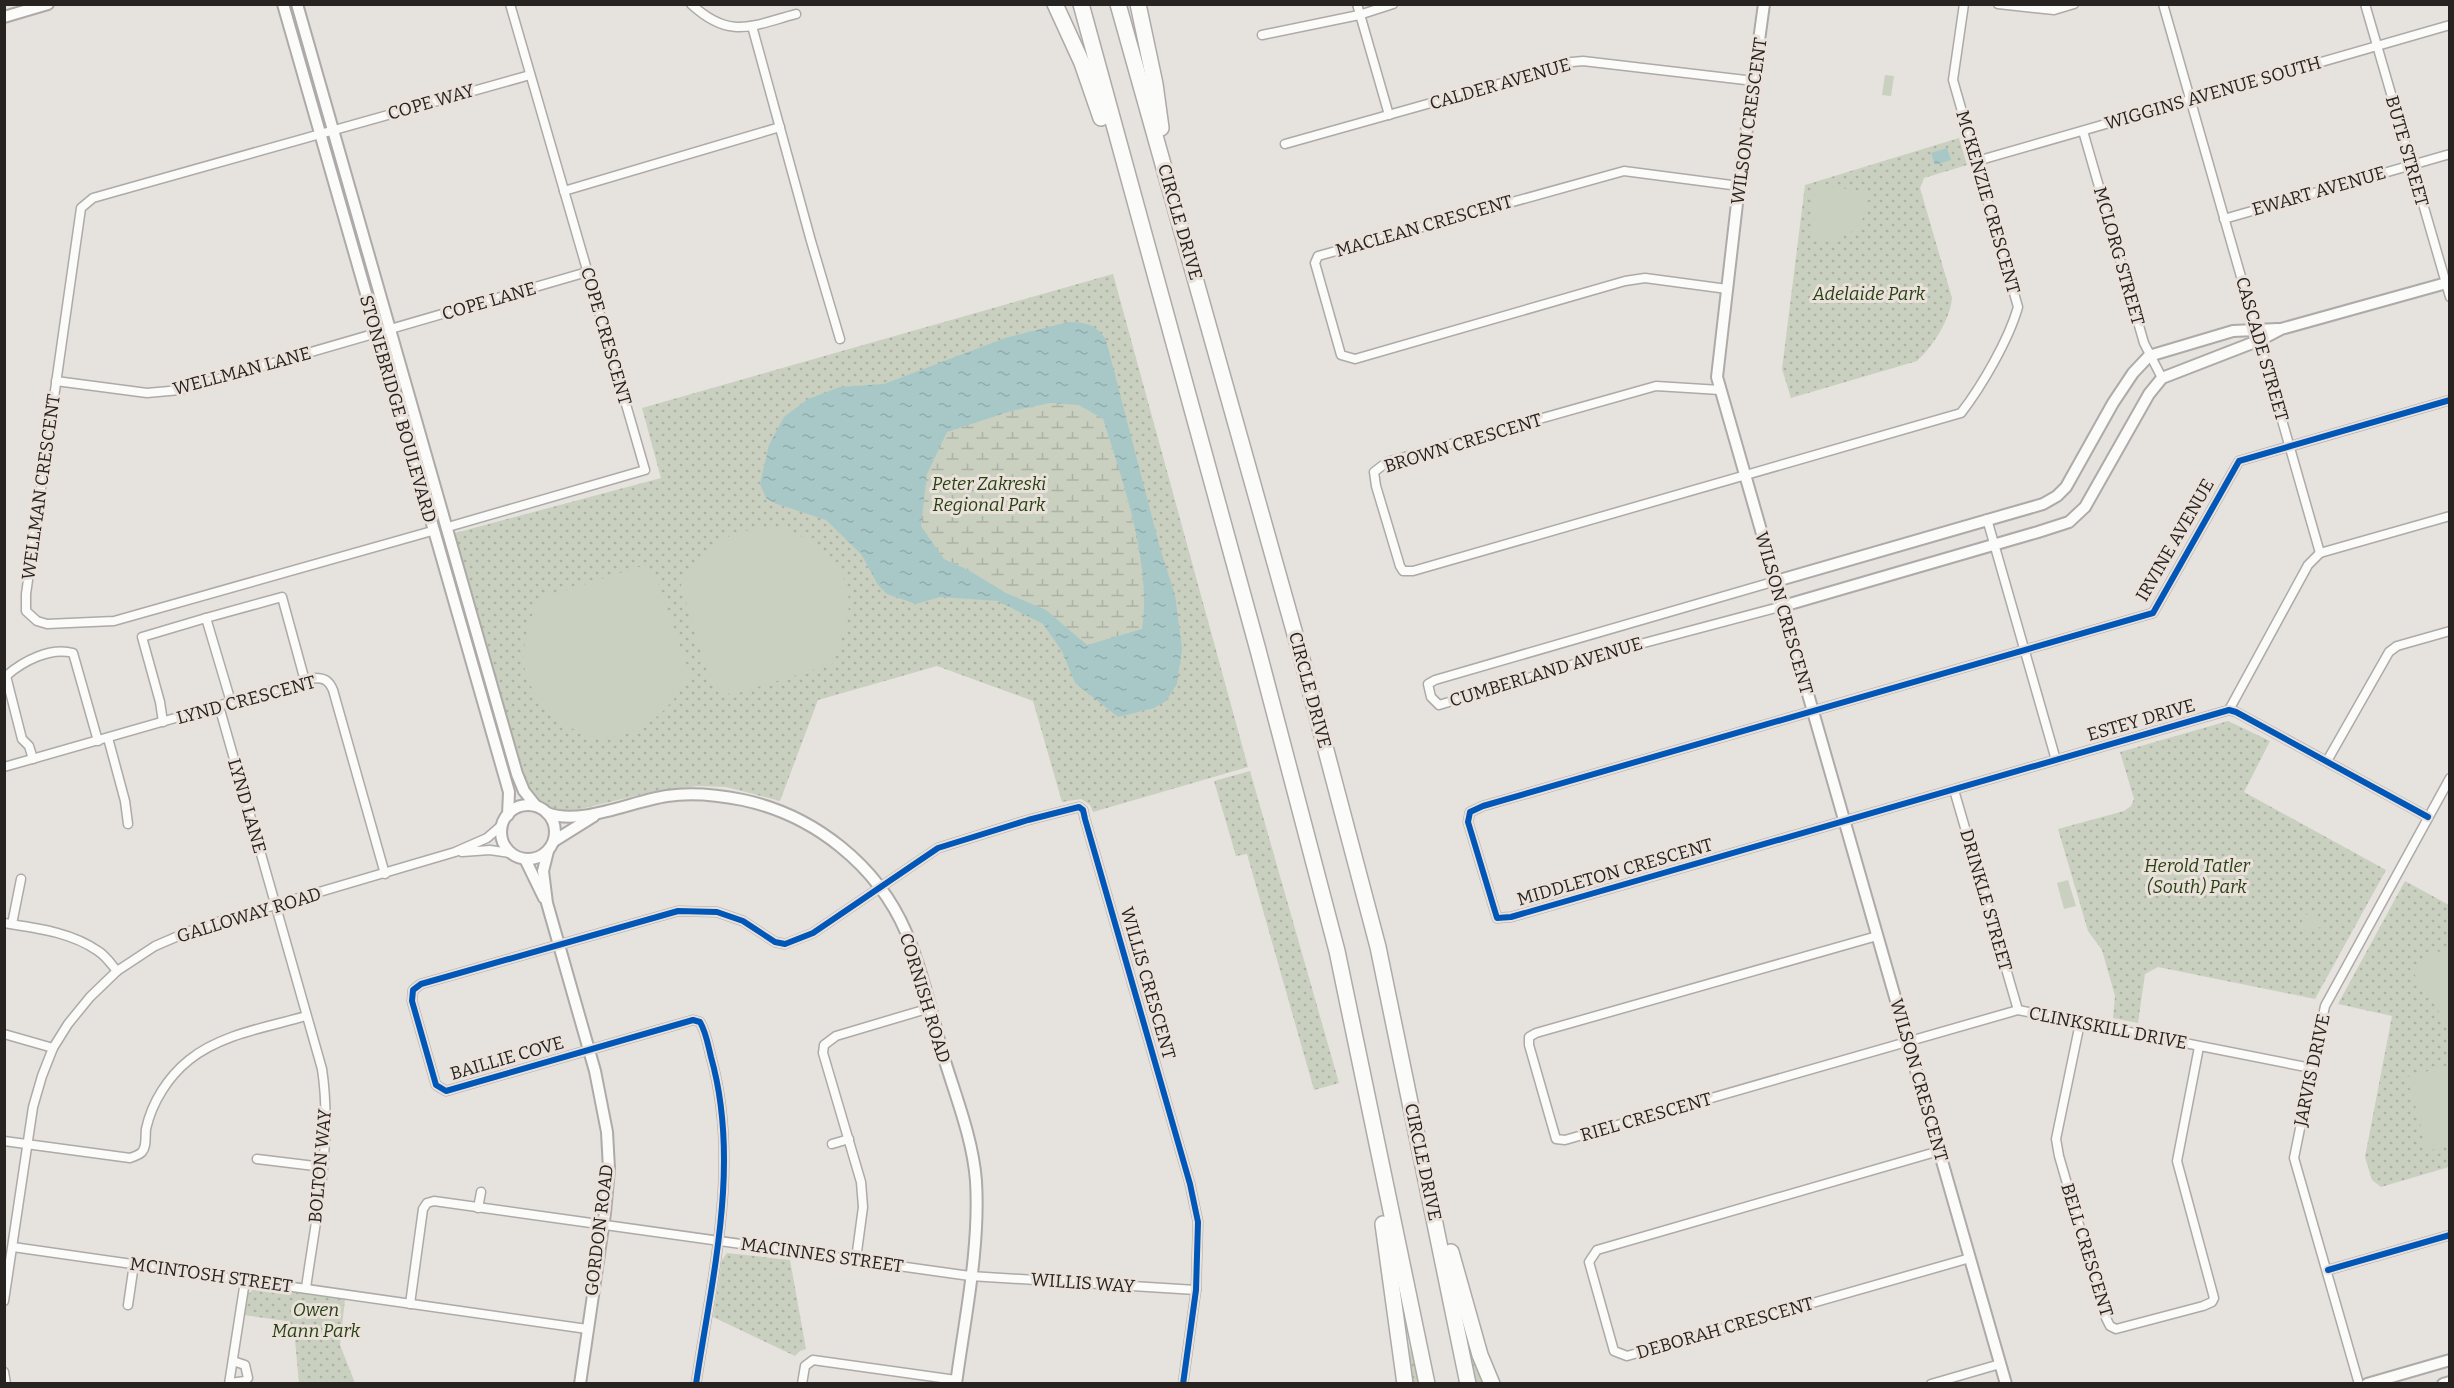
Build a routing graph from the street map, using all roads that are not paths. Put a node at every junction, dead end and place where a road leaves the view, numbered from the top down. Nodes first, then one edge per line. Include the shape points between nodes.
1 (48, 4) edge
2 (283, 4) edge
3 (297, 4) edge
4 (510, 4) edge
5 (692, 4) edge
6 (1055, 4) edge
7 (1081, 4) edge
8 (1118, 4) edge
9 (1138, 4) edge
10 (1356, 4) edge
11 (1393, 4) edge
12 (1764, 4) edge
13 (1964, 4) edge
14 (1998, 4) edge
15 (2074, 4) edge
16 (2163, 4) edge
17 (2365, 4) edge
18 (796, 14) dead end
19 (1359, 15) junction
20 (4, 17) edge
21 (752, 26) junction
22 (2450, 26) edge
23 (1262, 35) dead end
24 (2378, 46) junction
25 (530, 75) junction
26 (1754, 81) junction
27 (2190, 100) junction
28 (1389, 115) junction
29 (780, 128) junction
30 (333, 130) junction
31 (2083, 130) junction
32 (321, 134) junction
33 (1285, 144) dead end
34 (2450, 154) edge
35 (1977, 161) junction
36 (2412, 165) junction
37 (1165, 170) junction
38 (1739, 186) junction
39 (564, 191) junction
40 (2224, 219) junction
41 (587, 272) junction
42 (2447, 283) edge
43 (1159, 286) junction
44 (1727, 290) junction
45 (2450, 297) edge
46 (391, 330) junction
47 (377, 334) junction
48 (2258, 335) junction
49 (840, 339) dead end
50 (2149, 356) junction
51 (2162, 378) junction
52 (56, 381) junction
53 (1720, 390) junction
54 (2450, 400) edge
55 (2290, 446) junction
56 (1745, 476) junction
57 (2450, 516) edge
58 (1987, 519) junction
59 (448, 527) junction
60 (432, 531) junction
61 (1995, 545) junction
62 (2320, 553) junction
63 (1776, 581) junction
64 (1783, 606) junction
65 (206, 618) junction
66 (2450, 631) edge
67 (2025, 650) junction
68 (5, 676) edge
69 (305, 681) junction
70 (231, 702) junction
71 (219, 706) junction
72 (2229, 710) junction
73 (1812, 711) junction
74 (163, 722) junction
75 (108, 738) junction
76 (98, 741) junction
77 (33, 759) junction
78 (2056, 760) junction
79 (2328, 761) junction
80 (4, 767) edge
81 (2450, 778) edge
82 (1954, 790) junction
83 (536, 806) junction
84 (602, 812) junction
85 (547, 813) junction
86 (507, 815) junction
87 (2428, 816) junction
88 (1844, 821) junction
89 (128, 824) dead end
90 (502, 825) junction
91 (551, 846) junction
92 (455, 852) junction
93 (510, 852) junction
94 (525, 859) junction
95 (385, 874) junction
96 (21, 879) dead end
97 (879, 887) junction
98 (547, 903) junction
99 (276, 906) junction
100 (8, 923) edge
101 (1877, 936) junction
102 (558, 945) junction
103 (117, 971) junction
104 (930, 1008) junction
105 (2018, 1010) junction
106 (306, 1016) junction
107 (2080, 1023) junction
108 (1393, 1024) junction
109 (4, 1034) edge
110 (1355, 1040) junction
111 (1908, 1042) junction
112 (2199, 1047) junction
113 (53, 1048) junction
114 (589, 1050) junction
115 (2311, 1068) junction
116 (849, 1139) junction
117 (4, 1141) edge
118 (28, 1144) junction
119 (832, 1144) dead end
120 (1939, 1151) junction
121 (257, 1159) dead end
122 (323, 1167) junction
123 (481, 1191) dead end
124 (478, 1208) junction
125 (603, 1225) junction
126 (2450, 1235) edge
127 (717, 1241) junction
128 (13, 1247) junction
129 (1970, 1258) junction
130 (856, 1259) junction
131 (134, 1264) junction
132 (2328, 1270) junction
133 (970, 1276) junction
134 (245, 1281) junction
135 (306, 1288) junction
136 (1196, 1290) junction
137 (4, 1301) edge
138 (410, 1304) junction
139 (128, 1305) dead end
140 (587, 1329) junction
141 (2450, 1360) edge
142 (233, 1361) junction
143 (2000, 1364) junction
144 (4, 1372) edge
145 (956, 1382) edge
146 (2450, 1382) edge
147 (6, 1383) edge
148 (229, 1383) edge
149 (580, 1383) edge
150 (696, 1383) edge
151 (802, 1383) edge
152 (1183, 1383) edge
153 (1405, 1383) edge
154 (1427, 1383) edge
155 (1468, 1383) edge
156 (1492, 1383) edge
157 (1931, 1383) edge
158 (2006, 1383) edge
159 (2359, 1383) edge
160 (2367, 1383) edge
161 (2444, 1383) edge

1 - 20 street
2 - 32 street, STONEBRIDGE BOULEVARD
3 - 30 street, STONEBRIDGE BOULEVARD
4 - 25 street, COPE CRESCENT
5 - 21 street via 705,17 727,26
6 - 43 highway via 1082,63
7 - 43 highway
8 - 37 highway, CIRCLE DRIVE
9 - 37 highway via 1155,84
10 - 19 street
11 - 19 street
12 - 26 street, WILSON CRESCENT
13 - 35 street, MCKENZIE CRESCENT via 1953,80
14 - 15 street via 2054,10
16 - 27 street, CASCADE STREET
17 - 24 street, BUTE STREET
18 - 21 street
19 - 23 street
19 - 28 street
21 - 29 street
22 - 24 street, WIGGINS AVENUE SOUTH
24 - 27 street, WIGGINS AVENUE SOUTH
24 - 36 street, BUTE STREET
25 - 30 street, COPE WAY
25 - 39 street, COPE CRESCENT
26 - 28 street, CALDER AVENUE via 1583,61 1561,63
26 - 38 street, WILSON CRESCENT
27 - 31 street, WIGGINS AVENUE SOUTH
27 - 40 street, CASCADE STREET
28 - 33 street, CALDER AVENUE
29 - 39 street
29 - 49 street
30 - 32 street, WELLMAN CRESCENT
30 - 46 street, STONEBRIDGE BOULEVARD
31 - 35 street, WIGGINS AVENUE SOUTH
31 - 50 street, MCLORG STREET
32 - 47 street, STONEBRIDGE BOULEVARD
32 - 52 street, WELLMAN CRESCENT via 86,202 81,208
34 - 36 street, EWART AVENUE
35 - 56 street, MCKENZIE CRESCENT via 2018,307 2014,322 1961,413
36 - 40 street, EWART AVENUE
36 - 42 street, BUTE STREET
37 - 108 highway, CIRCLE DRIVE via 1314,707 1378,947
38 - 44 street, WILSON CRESCENT
38 - 44 street, MACLEAN CRESCENT via 1624,171 1329,252 1318,256 1315,263 1341,355 1354,359 1625,281 1645,278
39 - 41 street, COPE CRESCENT
40 - 48 street, CASCADE STREET
41 - 46 street, COPE LANE
41 - 59 street, COPE CRESCENT via 645,470
42 - 45 street, BUTE STREET
42 - 48 street
43 - 110 highway via 1337,951
44 - 53 street, WILSON CRESCENT via 1716,372
46 - 47 street, WELLMAN LANE
46 - 59 street, STONEBRIDGE BOULEVARD
47 - 52 street, WELLMAN LANE via 168,392 147,393
47 - 60 street, STONEBRIDGE BOULEVARD
48 - 50 street via 2233,331
48 - 51 street
48 - 55 street, CASCADE STREET
50 - 51 street, MCLORG STREET
50 - 58 street, CUMBERLAND AVENUE via 2113,403 2066,487 2043,504
51 - 61 street, CUMBERLAND AVENUE via 2085,507 2069,522
52 - 60 street, WELLMAN CRESCENT via 26,594 26,611 38,621 114,621
53 - 56 street, WILSON CRESCENT
53 - 56 street, BROWN CRESCENT via 1656,386 1387,462 1374,471 1376,486 1403,572
54 - 55 street, IRVINE AVENUE
55 - 62 street, CASCADE STREET
55 - 67 street, IRVINE AVENUE via 2239,461 2153,613
56 - 63 street, WILSON CRESCENT
57 - 62 street
58 - 61 street
58 - 63 street, CUMBERLAND AVENUE
59 - 83 street, STONEBRIDGE BOULEVARD via 518,774 524,791
60 - 86 street, STONEBRIDGE BOULEVARD via 509,792
61 - 64 street, CUMBERLAND AVENUE
61 - 67 street
62 - 72 street via 2308,565
63 - 64 street, WILSON CRESCENT
63 - 64 street, CUMBERLAND AVENUE via 1435,680 1428,684 1431,697 1439,705
64 - 73 street, WILSON CRESCENT
65 - 69 street via 282,597
65 - 70 street
65 - 74 street via 142,637
66 - 79 street via 2397,646 2389,652
67 - 73 street, IRVINE AVENUE
67 - 78 street
68 - 76 street via 38,657 61,650 73,653
68 - 77 street via 22,739
69 - 70 street, LYND CRESCENT
69 - 95 street, LYND CRESCENT via 322,678 330,684
70 - 71 street, LYND CRESCENT
71 - 74 street, LYND CRESCENT
71 - 99 street, LYND LANE
72 - 78 street, ESTEY DRIVE
72 - 79 street
73 - 88 street, WILSON CRESCENT
73 - 88 street, MIDDLETON CRESCENT via 1470,812 1468,822 1493,909 1497,918 1512,917
74 - 75 street, LYND CRESCENT
75 - 76 street, LYND CRESCENT
75 - 89 street
76 - 77 street, LYND CRESCENT
77 - 80 street, LYND CRESCENT
78 - 82 street, ESTEY DRIVE
79 - 87 street
81 - 87 street, JARVIS DRIVE
82 - 88 street, ESTEY DRIVE
82 - 105 street, DRINKLE STREET
83 - 85 street
83 - 86 street via 519,807
84 - 85 street, CORNISH ROAD via 568,816
84 - 91 street, CORNISH ROAD via 564,833
84 - 97 street, CORNISH ROAD via 691,794 759,804 820,831 853,856
85 - 91 street via 555,828
86 - 90 street
87 - 115 street, JARVIS DRIVE via 2325,1006
88 - 101 street, WILSON CRESCENT
90 - 92 street, GALLOWAY ROAD via 487,838
90 - 93 street via 502,838
91 - 94 street via 534,859
91 - 98 street, GORDON ROAD via 543,871
92 - 93 street, GALLOWAY ROAD
92 - 95 street, GALLOWAY ROAD
93 - 94 street
94 - 98 street, GORDON ROAD
95 - 99 street, GALLOWAY ROAD
96 - 100 street
97 - 102 street via 813,933 785,944 775,942 743,921 717,912 689,910
97 - 104 street, CORNISH ROAD via 906,931
97 - 136 street, WILLIS CRESCENT via 938,848 1026,820 1073,808 1083,810 1191,1184 1198,1221
98 - 102 street, GORDON ROAD
99 - 103 street, GALLOWAY ROAD via 175,936
99 - 106 street, BOLTON WAY
100 - 103 street via 76,938 97,950
101 - 111 street, WILSON CRESCENT
101 - 111 street, RIEL CRESCENT via 1529,1037 1556,1139 1565,1140
102 - 114 street, GORDON ROAD
102 - 114 street, BAILLIE COVE via 416,986 412,1001 436,1085 446,1091
103 - 113 street, GALLOWAY ROAD via 81,1008
104 - 116 street via 836,1036 824,1045 823,1053
104 - 133 street, CORNISH ROAD via 976,1179
105 - 107 street, CLINKSKILL DRIVE
105 - 111 street, CLINKSKILL DRIVE
106 - 118 street via 226,1040 190,1059 159,1096 142,1152 136,1156
106 - 122 street, BOLTON WAY via 326,1096
107 - 112 street, CLINKSKILL DRIVE
107 - 112 street, BELL CRESCENT via 2056,1139 2106,1318 2116,1329 2208,1305 2214,1298 2177,1161
108 - 155 highway, CIRCLE DRIVE
108 - 156 highway via 1457,1277
109 - 113 street
110 - 153 highway
110 - 154 highway
111 - 120 street, WILSON CRESCENT
112 - 115 street, CLINKSKILL DRIVE
113 - 118 street, GALLOWAY ROAD via 33,1107
114 - 125 street, GORDON ROAD via 607,1132 609,1169
114 - 127 street via 693,1020 699,1022 716,1071 725,1139
115 - 132 street, JARVIS DRIVE via 2295,1158
116 - 119 street
116 - 130 street via 861,1182 863,1207
117 - 118 street
118 - 128 street, GALLOWAY ROAD
120 - 129 street, WILSON CRESCENT
120 - 129 street, DEBORAH CRESCENT via 1597,1250 1589,1262 1614,1351 1627,1356
121 - 122 street
122 - 135 street, BOLTON WAY
123 - 124 street
124 - 125 street, MACINNES STREET
124 - 138 street, MACINNES STREET via 427,1203 421,1217
125 - 127 street, MACINNES STREET
125 - 140 street, GORDON ROAD
126 - 132 street
127 - 130 street, MACINNES STREET
127 - 150 street
128 - 131 street, MCINTOSH STREET
128 - 137 street, GALLOWAY ROAD
129 - 143 street, WILSON CRESCENT
130 - 133 street, MACINNES STREET
131 - 134 street, MCINTOSH STREET
131 - 139 street
132 - 159 street, JARVIS DRIVE
133 - 136 street, WILLIS WAY
133 - 145 street, CORNISH ROAD
134 - 135 street, MCINTOSH STREET
134 - 142 street
135 - 138 street, MCINTOSH STREET
136 - 152 street, WILLIS CRESCENT
138 - 140 street, MCINTOSH STREET
140 - 149 street, GORDON ROAD
141 - 160 street
142 - 148 street
142 - 148 street via 245,1365 248,1378
143 - 157 street
143 - 158 street, WILSON CRESCENT
144 - 147 street
145 - 151 street via 813,1360 805,1366
146 - 161 street

